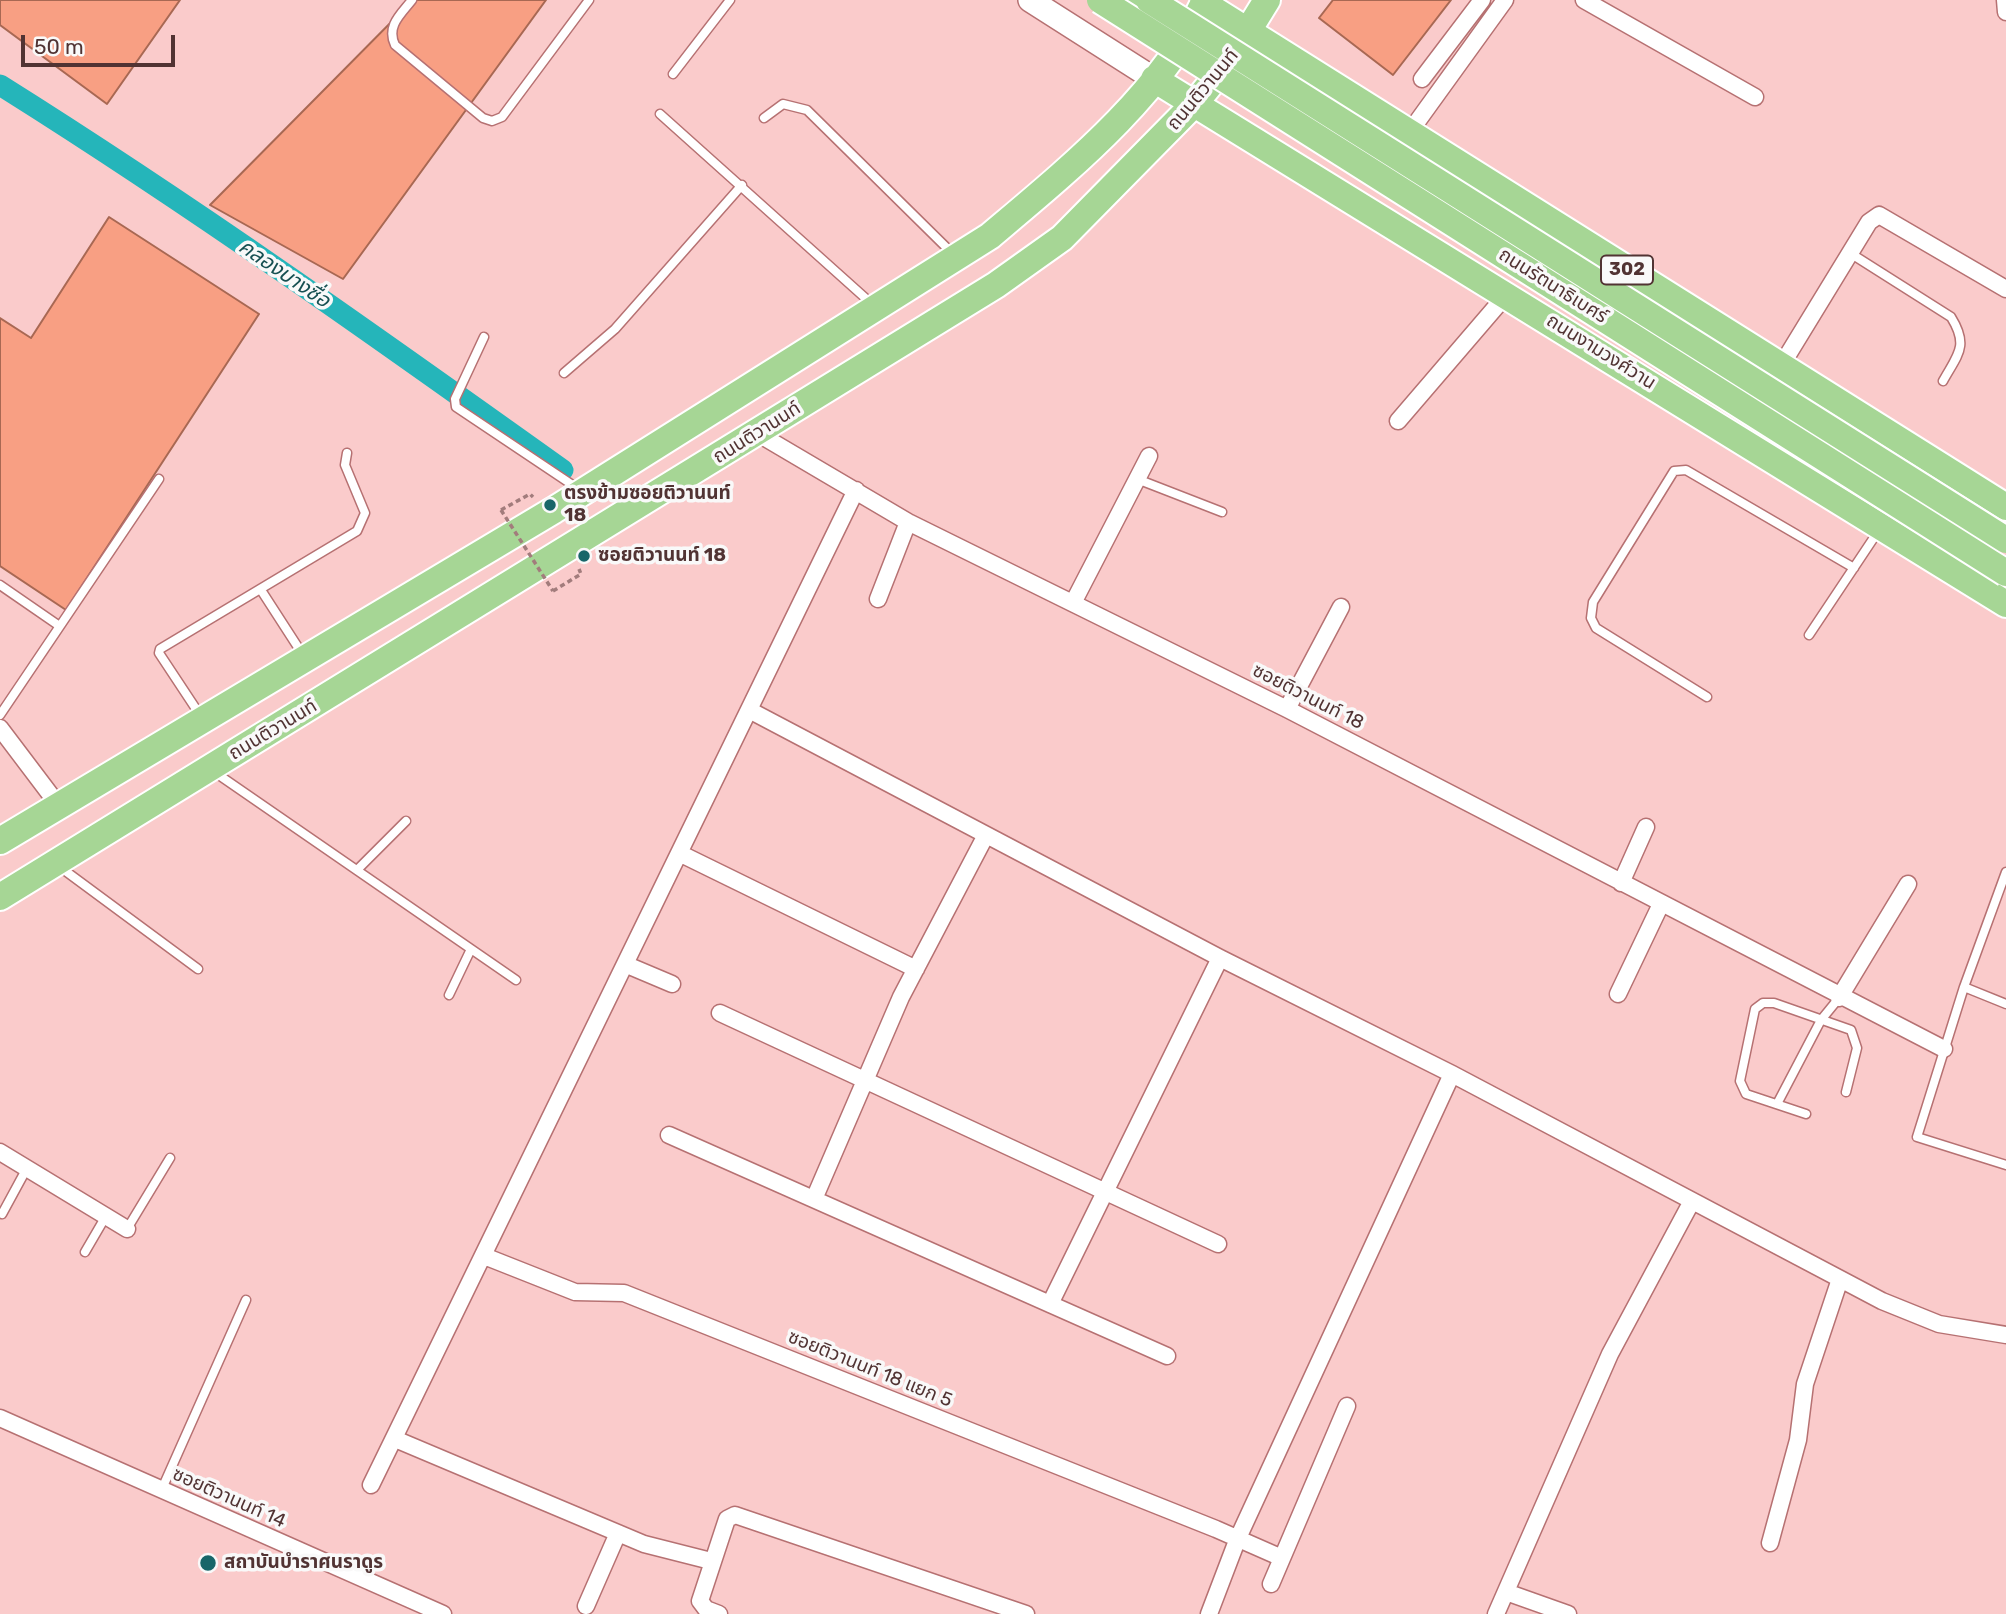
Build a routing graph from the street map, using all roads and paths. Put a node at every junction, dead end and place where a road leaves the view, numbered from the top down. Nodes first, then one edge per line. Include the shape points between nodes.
1 (412, 0) edge
2 (589, 0) edge
3 (730, 0) edge
4 (1030, 0) edge
5 (1100, 0) edge
6 (1127, 0) edge
7 (1149, 0) edge
8 (1267, 0) edge
9 (1482, 0) edge
10 (1505, 0) edge
11 (1584, 0) edge
12 (2005, 0) edge
13 (1201, 5) edge
14 (2006, 12) edge
15 (1249, 33) junction
16 (1182, 46) junction
17 (1230, 60) junction
18 (673, 74) dead end
19 (1154, 79) junction
20 (1422, 79) dead end
21 (1200, 96) junction
22 (1755, 97) dead end
23 (660, 114) dead end
24 (764, 118) dead end
25 (1409, 133) junction
26 (742, 185) junction
27 (1388, 220) junction
28 (1850, 253) junction
29 (957, 258) junction
30 (2006, 289) edge
31 (1507, 294) junction
32 (877, 308) junction
33 (484, 337) dead end
34 (1781, 366) junction
35 (564, 373) dead end
36 (1942, 381) dead end
37 (1398, 421) dead end
38 (757, 433) junction
39 (346, 453) dead end
40 (1149, 456) dead end
41 (1136, 478) junction
42 (159, 479) dead end
43 (856, 490) junction
44 (582, 491) junction
45 (530, 494) dead end
46 (2006, 507) edge
47 (1222, 512) dead end
48 (908, 522) junction
49 (1882, 526) junction
50 (2006, 540) edge
51 (1854, 568) junction
52 (2006, 572) edge
53 (581, 574) dead end
54 (0, 586) edge
55 (261, 590) junction
56 (878, 599) dead end
57 (1073, 603) junction
58 (2006, 604) edge
59 (1341, 607) dead end
60 (58, 625) junction
61 (1809, 635) dead end
62 (306, 659) junction
63 (1707, 696) dead end
64 (1287, 709) junction
65 (751, 711) junction
66 (0, 715) edge
67 (203, 720) junction
68 (0, 728) edge
69 (210, 769) junction
70 (59, 806) junction
71 (406, 821) dead end
72 (1646, 827) dead end
73 (986, 835) junction
74 (0, 841) edge
75 (681, 853) junction
76 (55, 863) junction
77 (356, 870) junction
78 (2006, 872) edge
79 (1621, 883) junction
80 (1908, 884) dead end
81 (0, 897) edge
82 (1661, 904) junction
83 (471, 949) junction
84 (1220, 958) junction
85 (626, 965) junction
86 (198, 969) dead end
87 (916, 969) junction
88 (516, 980) dead end
89 (672, 984) dead end
90 (1964, 987) junction
91 (1618, 994) dead end
92 (449, 995) dead end
93 (1839, 998) junction
94 (2006, 1004) edge
95 (720, 1013) dead end
96 (1821, 1020) junction
97 (1944, 1049) junction
98 (1452, 1074) junction
99 (865, 1081) junction
100 (1846, 1092) dead end
101 (1777, 1104) junction
102 (1806, 1114) dead end
103 (669, 1135) dead end
104 (0, 1152) edge
105 (170, 1158) dead end
106 (2006, 1165) edge
107 (27, 1168) junction
108 (1105, 1191) junction
109 (814, 1199) junction
110 (1692, 1200) junction
111 (2, 1214) edge
112 (106, 1216) junction
113 (127, 1229) joint
114 (1218, 1244) dead end
115 (85, 1252) dead end
116 (484, 1256) junction
117 (1840, 1279) junction
118 (246, 1300) dead end
119 (1049, 1304) junction
120 (2006, 1335) edge
121 (1167, 1356) dead end
122 (1347, 1406) dead end
123 (0, 1418) edge
124 (395, 1439) junction
125 (371, 1485) dead end
126 (161, 1491) junction
127 (618, 1533) junction
128 (1238, 1538) junction
129 (1770, 1543) dead end
130 (1282, 1558) junction
131 (711, 1561) junction
132 (1271, 1584) dead end
133 (1506, 1592) junction
134 (586, 1606) dead end
135 (443, 1614) edge
136 (719, 1614) edge
137 (1026, 1614) edge
138 (1209, 1614) edge
139 (1496, 1614) edge
140 (1569, 1614) edge

1 - 2 lane via 393,26 395,45 492,121 502,117
3 - 18 lane
4 - 19 main road
5 - 52 main road, ถนนรัตนาธิเบศร์, bridge
6 - 16 main road via 1165,26
7 - 50 main road, ถนนรัตนาธิเบศร์, bridge
8 - 15 main road, ถนนติวานนท์
9 - 20 street
10 - 25 street
11 - 22 street
12 - 14 street
13 - 15 main road, 302
13 - 16 main road
13 - 17 main road
15 - 17 main road, ถนนติวานนท์
15 - 25 main road, 302
16 - 19 main road
16 - 21 main road
17 - 21 main road, ถนนติวานนท์
17 - 27 main road via 1247,79 1361,161 1375,182
19 - 21 main road
19 - 29 main road via 1045,189
21 - 27 main road, ถนนงามวงศ์วาน
21 - 38 main road, ถนนติวานนท์ via 1062,238 996,285
23 - 26 lane
24 - 29 lane via 783,104 807,110
25 - 34 main road, 302
26 - 32 lane
26 - 35 lane via 615,329
27 - 31 main road, ถนนงามวงศ์วาน
28 - 30 street via 1869,222 1879,215
28 - 34 street
28 - 36 lane via 1951,317 1962,346
29 - 32 main road
31 - 37 street
31 - 49 main road, ถนนงามวงศ์วาน
32 - 44 main road
33 - 44 lane via 455,399 457,408
34 - 46 main road, 302
38 - 43 street, ซอยติวานนท์ 18
38 - 69 main road, ถนนติวานนท์
39 - 55 lane via 345,465 365,513 362,525 349,538
40 - 41 street
41 - 47 lane
41 - 57 street
42 - 60 lane
43 - 48 street, ซอยติวานนท์ 18
43 - 65 street
44 - 62 main road
45 - 53 path, bridge via 501,510 553,591
48 - 56 street
48 - 57 street, ซอยติวานนท์ 18
49 - 51 lane
49 - 58 main road, ถนนงามวงศ์วาน
51 - 61 lane
51 - 63 lane via 1686,470 1674,471 1593,602 1591,618 1596,628
54 - 60 lane
55 - 62 lane
55 - 67 lane via 160,649
57 - 64 street, ซอยติวานนท์ 18
59 - 64 street
60 - 66 lane
62 - 67 main road
64 - 79 street, ซอยติวานนท์ 18
65 - 73 street
65 - 75 street
67 - 70 main road
68 - 70 street
69 - 76 main road, ถนนติวานนท์
69 - 77 lane
70 - 74 main road
71 - 77 lane
72 - 79 street
73 - 84 street
73 - 87 street
75 - 85 street
75 - 87 street
76 - 81 main road, ถนนติวานนท์
76 - 86 lane
77 - 83 lane
78 - 90 lane
79 - 82 street, ซอยติวานนท์ 18
80 - 93 street
82 - 91 street
82 - 93 street, ซอยติวานนท์ 18
83 - 88 lane
83 - 92 lane
84 - 98 street
84 - 108 street
85 - 89 street
85 - 116 street
87 - 99 street
90 - 94 lane
90 - 97 lane
93 - 96 lane
93 - 97 street, ซอยติวานนท์ 18
95 - 99 street
96 - 100 lane via 1856,1036
96 - 101 lane
96 - 101 lane via 1774,1003 1755,1009 1740,1081 1746,1094
97 - 106 lane via 1917,1137
98 - 110 street
98 - 128 street
99 - 108 street
99 - 109 street
101 - 102 lane
103 - 109 street
104 - 107 street
105 - 113 lane
107 - 111 lane
107 - 112 street
108 - 114 street
108 - 119 street
109 - 119 street
110 - 117 street
110 - 133 street via 1610,1354
112 - 113 street
112 - 115 lane
116 - 124 street
116 - 128 street, ซอยติวานนท์ 18 แยก 5 via 575,1292 624,1293
117 - 120 street via 1939,1324
117 - 129 street via 1805,1384 1798,1440
118 - 126 lane
119 - 121 street
122 - 130 street
123 - 126 street, ซอยติวานนท์ 14
124 - 125 street
124 - 127 street
126 - 135 street, ซอยติวานนท์ 14
127 - 131 street
127 - 134 street
128 - 130 street, ซอยติวานนท์ 18 แยก 5
128 - 138 street
130 - 132 street
131 - 136 street via 700,1601
131 - 137 street via 727,1519 735,1515
133 - 139 street
133 - 140 street

